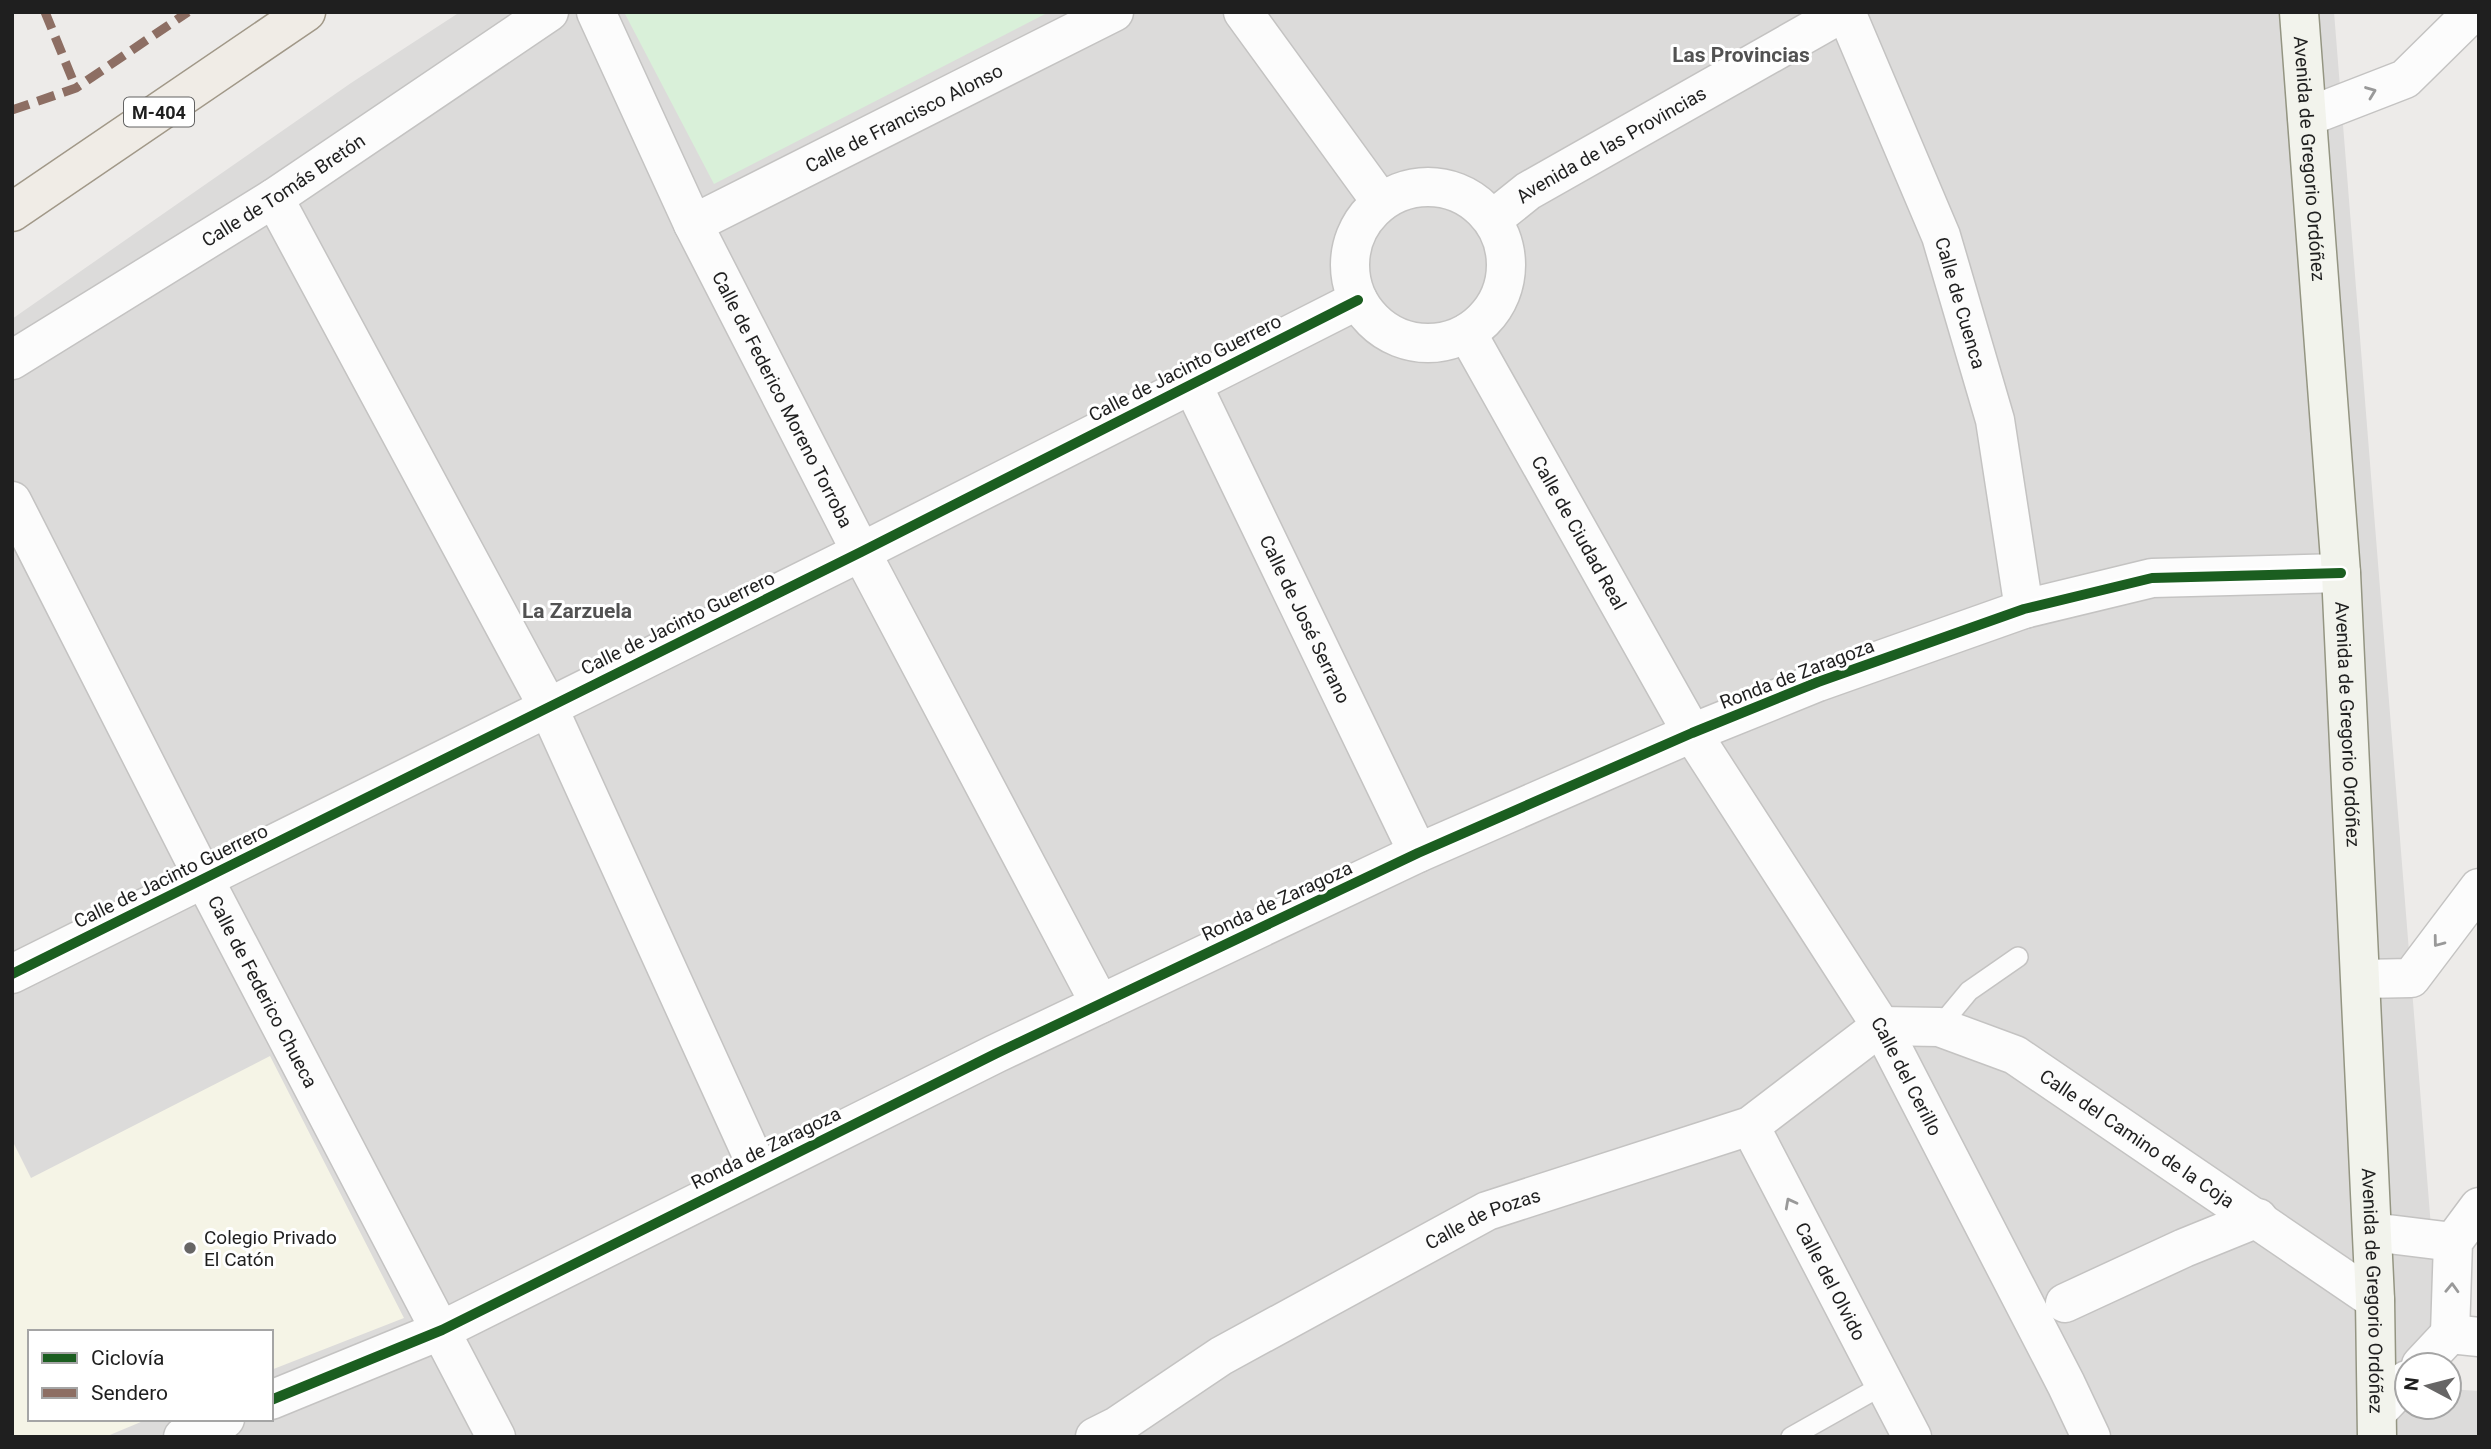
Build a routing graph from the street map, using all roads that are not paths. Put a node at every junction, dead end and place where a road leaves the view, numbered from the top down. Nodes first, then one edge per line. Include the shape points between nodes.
1 (306, 12) edge
2 (548, 12) edge
3 (596, 12) edge
4 (1114, 12) edge
5 (1243, 12) edge
6 (1845, 12) edge
7 (2299, 12) edge
8 (2473, 13) edge
9 (2479, 14) edge
10 (2307, 117) junction
11 (274, 198) junction
12 (1381, 202) junction
13 (12, 212) edge
14 (1493, 219) junction
15 (693, 224) junction
16 (1358, 300) junction
17 (1467, 333) junction
18 (12, 360) edge
19 (1192, 384) junction
20 (12, 500) edge
21 (861, 552) junction
22 (2341, 573) junction
23 (2024, 609) junction
24 (548, 707) junction
25 (1692, 733) junction
26 (1418, 853) junction
27 (204, 879) junction
28 (2479, 888) edge
29 (2018, 957) dead end
30 (12, 974) edge
31 (2362, 979) junction
32 (1100, 1004) junction
33 (1881, 1026) junction
34 (1939, 1027) junction
35 (1750, 1126) junction
36 (759, 1171) junction
37 (2479, 1207) edge
38 (2258, 1218) junction
39 (2372, 1232) junction
40 (2453, 1242) junction
41 (2375, 1300) junction
42 (2065, 1303) dead end
43 (442, 1330) junction
44 (2464, 1335) edge
45 (2441, 1351) edge
46 (1885, 1384) junction
47 (273, 1399) edge
48 (2393, 1401) edge
49 (220, 1421) edge
50 (2377, 1424) edge
51 (1112, 1433) edge
52 (183, 1437) edge
53 (496, 1437) edge
54 (1791, 1437) edge
55 (1912, 1437) edge
56 (2091, 1437) edge

1 - 13 main road, M-404
2 - 11 street, Calle de Tomás Bretón
3 - 15 street, Calle de Federico Moreno Torroba
4 - 15 street, Calle de Francisco Alonso
5 - 12 street
6 - 14 street, Avenida de las Provincias via 1528,191
6 - 23 street, Calle de Cuenca via 1941,236 1995,420
7 - 10 street, Avenida de Gregorio Ordóñez
8 - 9 street
10 -> 8 street via 2404,79
10 - 22 street, Avenida de Gregorio Ordóñez
11 - 18 street, Calle de Tomás Bretón
11 - 24 street
12 - 14 street via 1403,190 1428,186 1475,201
12 - 16 street via 1362,222 1352,247 1351,274
14 - 17 street via 1504,243 1507,269 1501,294 1487,317
15 - 21 street, Calle de Federico Moreno Torroba
16 - 17 street via 1373,321 1394,336 1418,343 1443,342
16 - 19 street, Calle de Jacinto Guerrero
17 - 25 street, Calle de Ciudad Real
19 - 21 street, Calle de Jacinto Guerrero
19 - 26 street, Calle de José Serrano
20 - 27 street, Calle de Federico Chueca
21 - 24 street, Calle de Jacinto Guerrero
21 - 32 street, Calle de Federico Moreno Torroba
22 - 23 street, Ronda de Zaragoza via 2152,578
22 - 31 street, Avenida de Gregorio Ordóñez
23 - 25 street, Ronda de Zaragoza via 1818,682
24 - 27 street, Calle de Jacinto Guerrero
24 - 36 street
25 - 26 street, Ronda de Zaragoza
25 - 33 street, Calle del Cerillo
26 - 32 street, Ronda de Zaragoza
27 - 30 street, Calle de Jacinto Guerrero
27 - 43 street, Calle de Federico Chueca
28 -> 31 street via 2411,978
29 - 34 lane via 1969,991
31 - 39 street, Avenida de Gregorio Ordóñez
32 - 36 street, Ronda de Zaragoza
33 - 34 street, Calle del Camino de la Coja
33 - 35 street, Calle de Pozas
33 - 56 street, Calle del Cerillo
34 - 38 street, Calle del Camino de la Coja via 2015,1055
46 -> 35 street, Calle del Olvido
35 - 51 street, Calle de Pozas via 1487,1211 1221,1356
36 - 43 street, Ronda de Zaragoza
37 - 40 street
38 - 41 street, Calle del Camino de la Coja
38 - 42 street
39 - 40 street
39 - 41 street, Avenida de Gregorio Ordóñez
44 -> 40 street
41 - 50 street, Avenida de Gregorio Ordóñez
43 - 47 street, Ronda de Zaragoza
43 - 53 street, Calle de Federico Chueca
44 - 45 street
46 - 54 lane
46 - 55 street, Calle del Olvido
48 - 50 street
49 - 52 street

